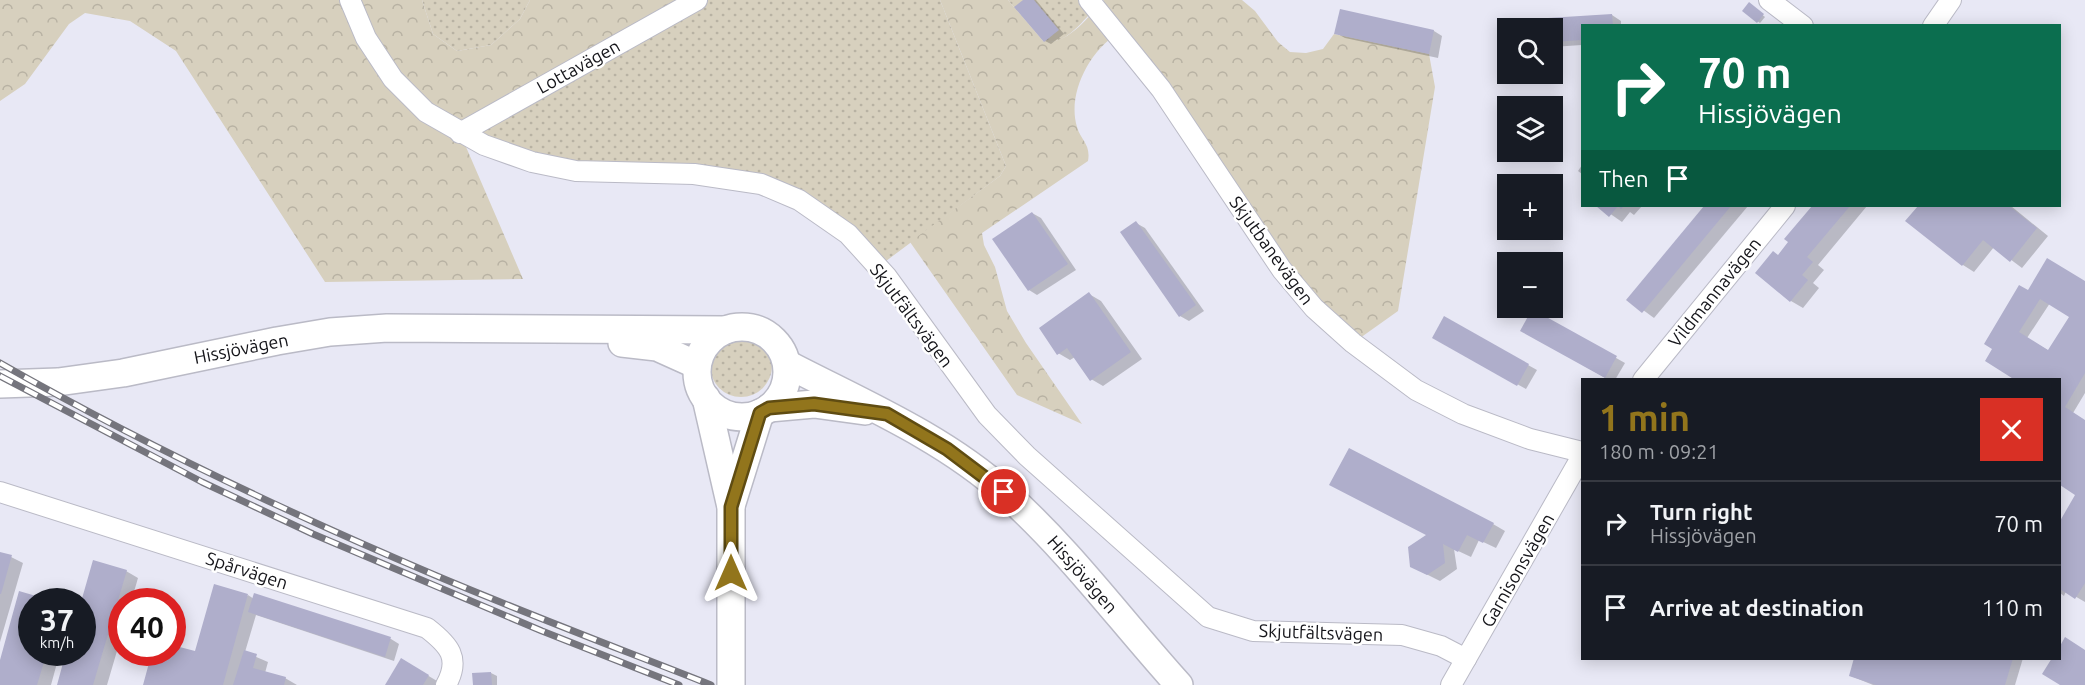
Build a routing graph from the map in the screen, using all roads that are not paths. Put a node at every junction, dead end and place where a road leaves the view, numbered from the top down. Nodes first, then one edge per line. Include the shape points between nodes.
1 (350, 0) edge
2 (697, 0) edge
3 (1089, 0) edge
4 (1769, 0) edge
5 (1951, 0) edge
6 (1800, 24) edge
7 (1934, 24) edge
8 (460, 133) junction
9 (1784, 207) edge
10 (484, 327) junction
11 (725, 330) junction
12 (787, 364) junction
13 (697, 365) junction
14 (1645, 378) edge
15 (0, 384) edge
16 (705, 398) junction
17 (764, 411) junction
18 (887, 414) junction
19 (1581, 454) edge
20 (1581, 456) edge
21 (0, 492) edge
22 (731, 507) junction
23 (1466, 659) junction
24 (446, 685) edge
25 (731, 685) edge
26 (1179, 685) edge
27 (1451, 685) edge

1 - 8 street, Skjutfältsvägen via 366,38 393,79 426,112
2 - 8 street, Lottavägen
3 - 19 street, Skjutbanevägen via 1161,89 1282,270 1322,315 1416,390 1463,414
4 - 6 street
5 - 7 street
8 - 23 street, Skjutfältsvägen via 532,162 576,171 693,174 761,184 799,200 848,234 887,277 987,415 1019,448 1209,617 1253,631 1402,635 1441,646
9 - 14 street, Vildmannavägen
10 - 11 main road, Hissjövägen
10 - 13 main road, Hissjövägen via 657,347
10 - 15 main road, Hissjövägen via 330,332 123,373 58,382
11 - 12 main road via 743,326 762,331 774,339
11 - 13 main road via 709,340
12 - 17 main road via 786,380 778,399
12 - 18 main road, Hissjövägen
13 - 16 main road via 698,383
16 - 17 main road via 716,409 734,416 748,417
16 - 22 main road
17 - 18 main road, Hissjövägen via 814,404
17 - 22 main road
18 - 26 main road, Hissjövägen via 947,449 1004,492 1053,539
20 - 23 street, Garnisonsvägen
21 - 24 street, Spårvägen via 427,628 447,645 453,658 454,669
22 - 25 main road
23 - 27 street, Garnisonsvägen

